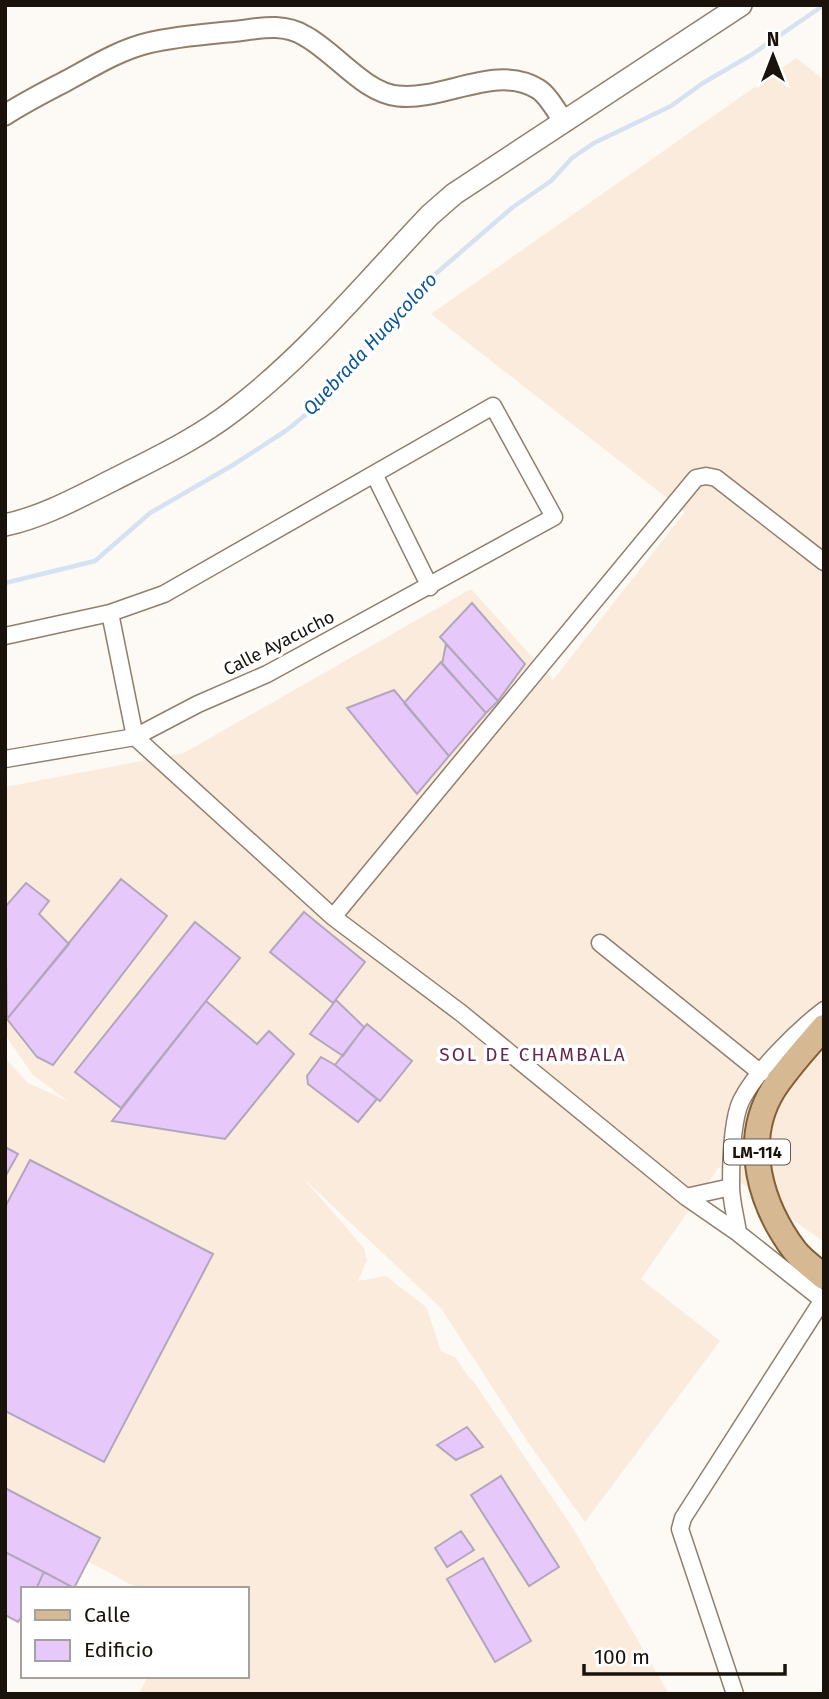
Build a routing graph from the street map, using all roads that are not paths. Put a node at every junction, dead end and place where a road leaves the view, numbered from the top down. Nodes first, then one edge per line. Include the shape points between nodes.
1 (741, 5) edge
2 (5, 115) edge
3 (564, 122) junction
4 (374, 474) junction
5 (5, 525) edge
6 (824, 562) edge
7 (430, 587) junction
8 (110, 613) junction
9 (5, 636) edge
10 (135, 737) junction
11 (5, 759) edge
12 (333, 917) junction
13 (600, 943) dead end
14 (824, 1010) edge
15 (824, 1027) edge
16 (761, 1073) junction
17 (731, 1187) junction
18 (686, 1197) junction
19 (738, 1233) junction
20 (824, 1276) edge
21 (823, 1301) edge
22 (735, 1694) edge

1 - 3 main road
2 - 3 street via 105,59 146,44 270,27 305,35 376,89 395,96 419,97 501,78 540,90
3 - 5 main road via 438,208 297,356 233,412 167,453 81,496
4 - 7 street
4 - 7 street, Calle Ayacucho via 493,406 554,517
4 - 8 street via 163,594
6 - 12 street via 716,478 696,478
7 - 10 street, Calle Ayacucho via 267,674
8 - 9 street
8 - 10 street
10 - 11 street, Calle Ayacucho
10 - 12 street
12 - 18 street via 461,1013
13 - 16 street
14 - 16 street via 798,1030
15 - 20 main road, LM-114 via 773,1090 759,1120 757,1162 768,1209 797,1253
16 - 17 street via 741,1101
17 - 18 street
17 - 19 street
18 - 19 street
19 - 21 street
21 - 22 street via 682,1518 680,1529

